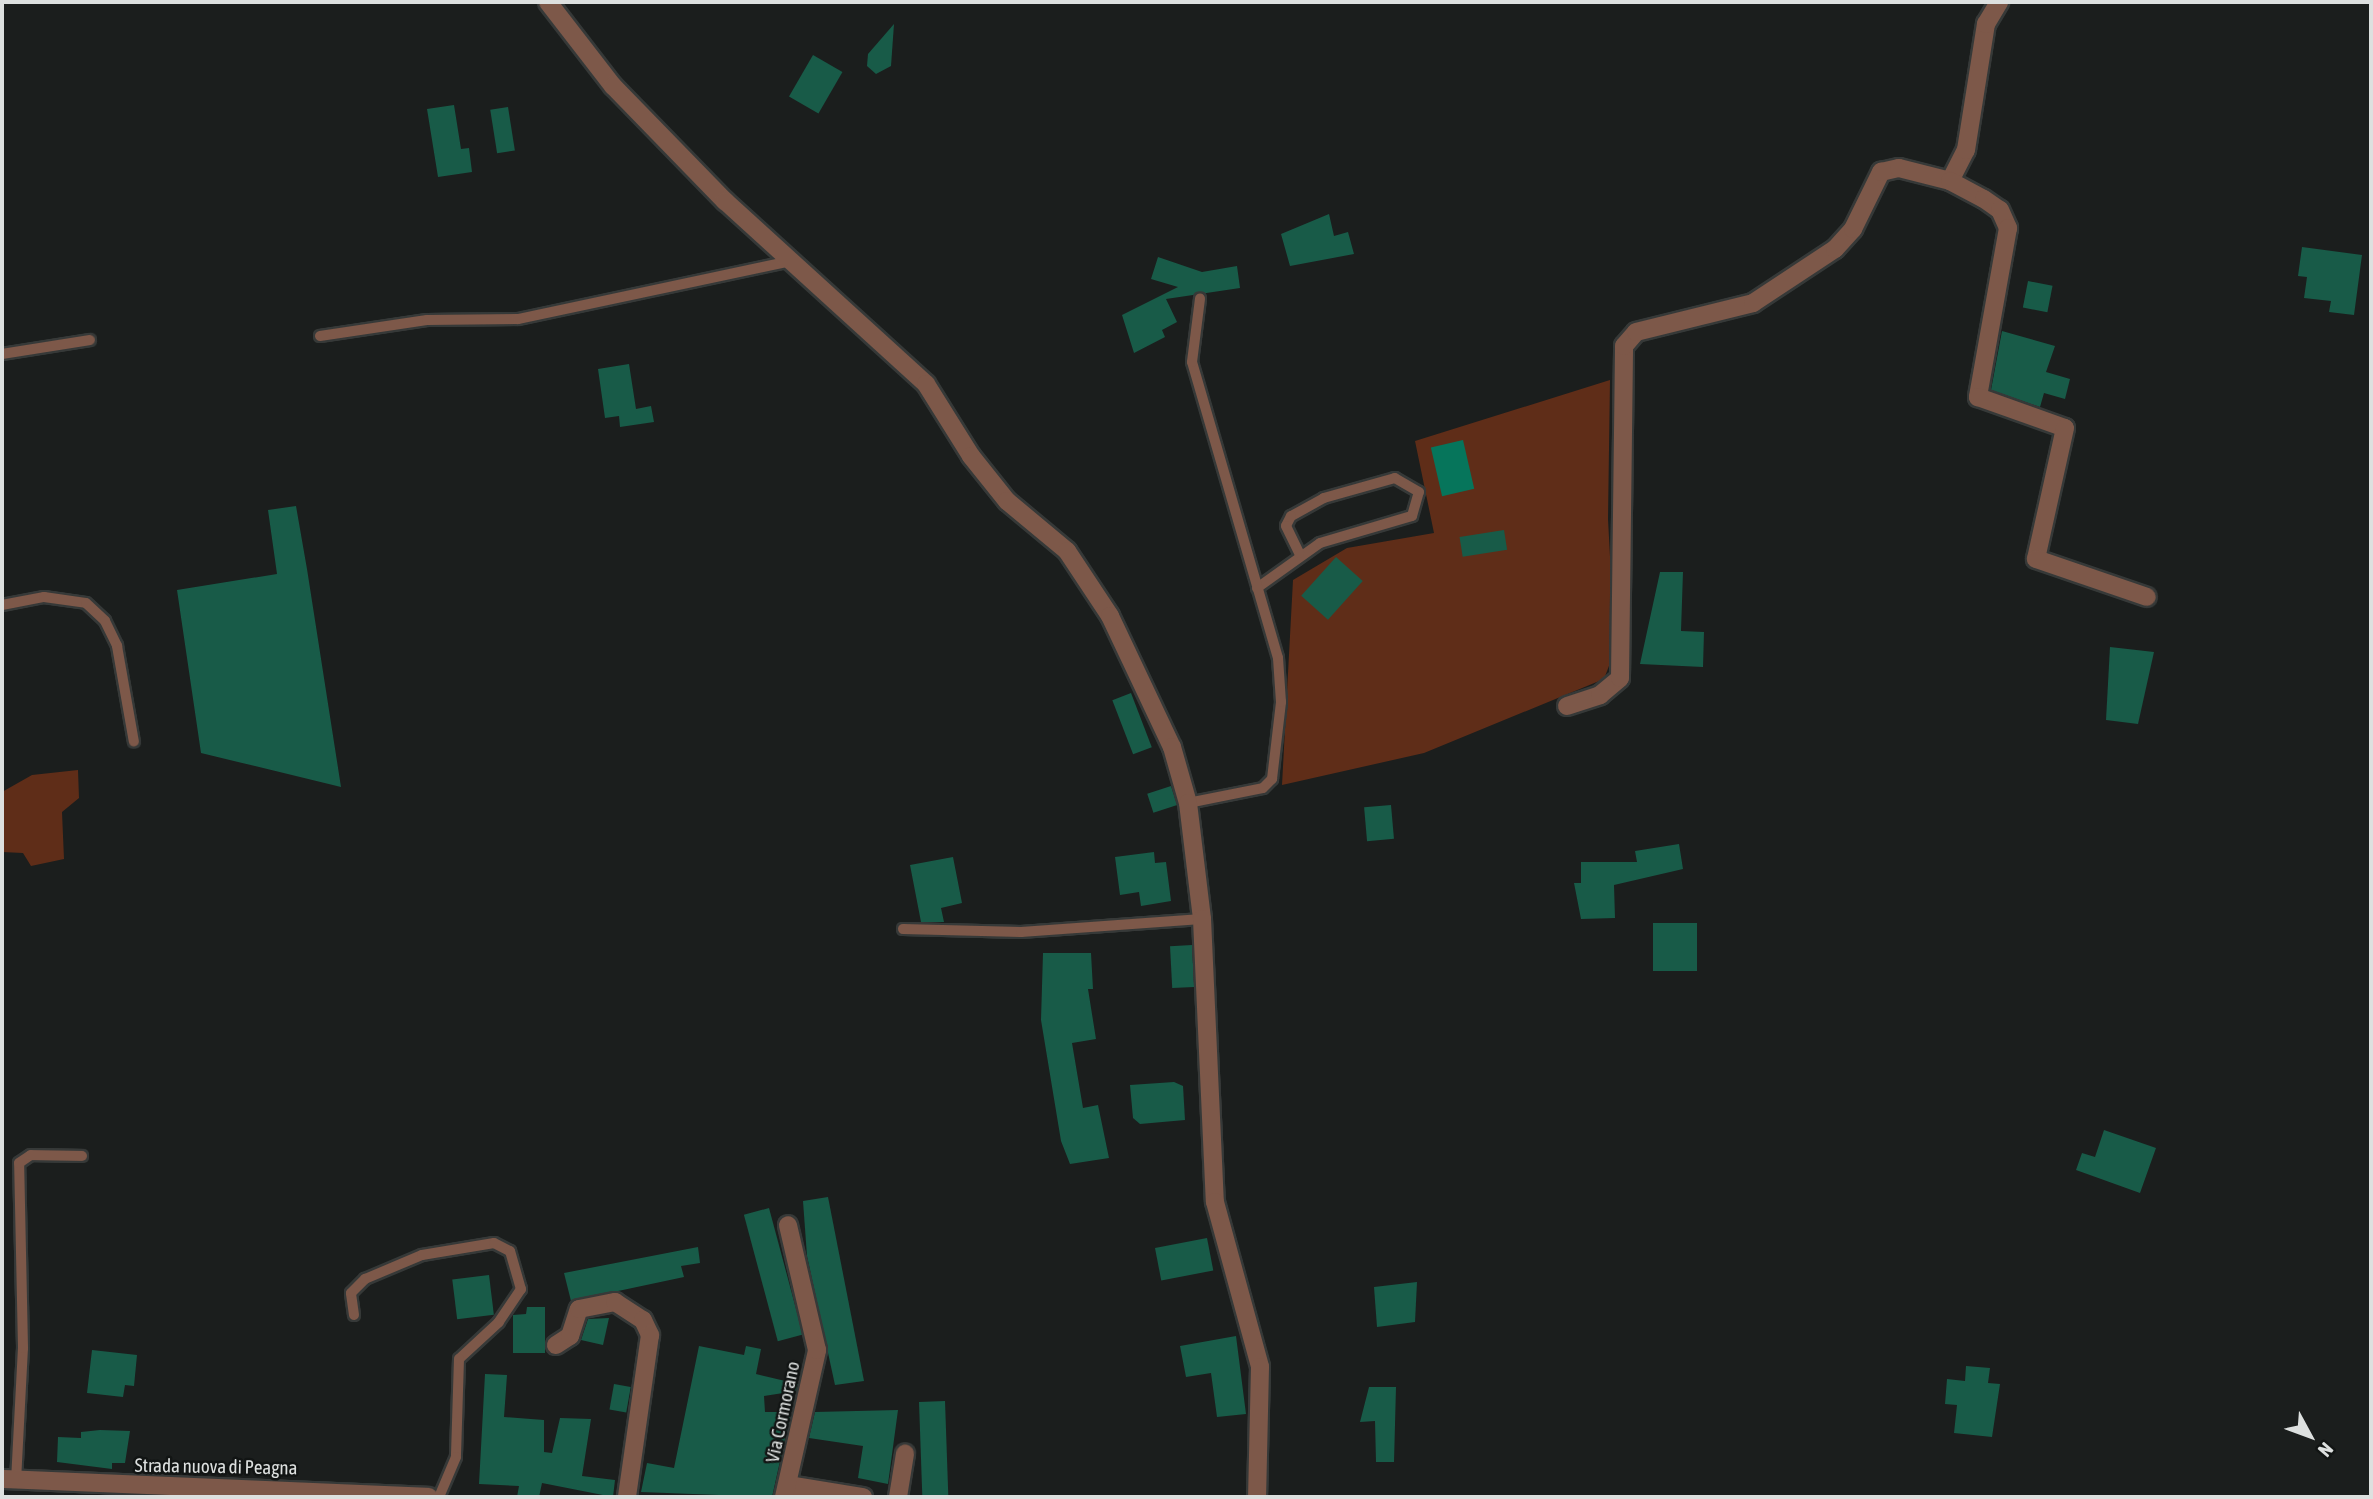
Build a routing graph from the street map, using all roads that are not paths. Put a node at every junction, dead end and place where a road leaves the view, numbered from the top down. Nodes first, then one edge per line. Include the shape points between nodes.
1 (548, 2) edge
2 (1999, 2) edge
3 (1950, 181) junction
4 (792, 261) junction
5 (1200, 299) dead end
6 (320, 336) dead end
7 (90, 340) dead end
8 (2, 354) edge
9 (1299, 553) junction
10 (1257, 588) junction
11 (2147, 597) dead end
12 (2, 605) edge
13 (1567, 706) dead end
14 (134, 742) dead end
15 (1188, 803) junction
16 (1202, 919) junction
17 (903, 929) dead end
18 (82, 1156) dead end
19 (788, 1225) dead end
20 (354, 1315) dead end
21 (556, 1345) dead end
22 (905, 1454) dead end
23 (9, 1480) edge
24 (786, 1491) edge
25 (429, 1497) edge
26 (439, 1497) edge
27 (627, 1497) edge
28 (863, 1497) edge
29 (898, 1497) edge
30 (1257, 1497) edge

1 - 4 street via 613,86
2 - 3 street via 1986,24 1966,150
3 - 11 street via 2000,209 2008,228 1978,397 2065,428 2035,559
3 - 13 street via 1899,168 1881,172 1853,229 1835,249 1753,303 1636,332 1624,346 1620,678 1600,695
4 - 6 lane via 518,319 427,320
4 - 15 street via 926,384 1007,501 1085,572 1172,747
5 - 10 lane via 1192,362
7 - 8 lane
9 - 9 lane via 1412,516 1419,492 1395,478 1324,498 1291,516 1286,526
9 - 10 lane
10 - 15 lane via 1278,658 1281,702 1272,779 1263,788
12 - 14 lane via 44,597 86,603 105,621 117,646
15 - 16 street
16 - 17 lane via 1034,932
16 - 30 street via 1215,1202 1260,1367
18 - 23 lane via 31,1155 19,1163 23,1348
19 - 24 street, Via Cormorano via 817,1350
20 - 26 lane via 351,1293 365,1279 411,1260 494,1244 510,1251 521,1289 499,1322 459,1359 456,1457
21 - 27 street via 570,1336 579,1309 615,1302 643,1320 650,1335
22 - 29 street
23 - 25 street, Strada nuova di Peagna
24 - 28 street, Via Cormorano

